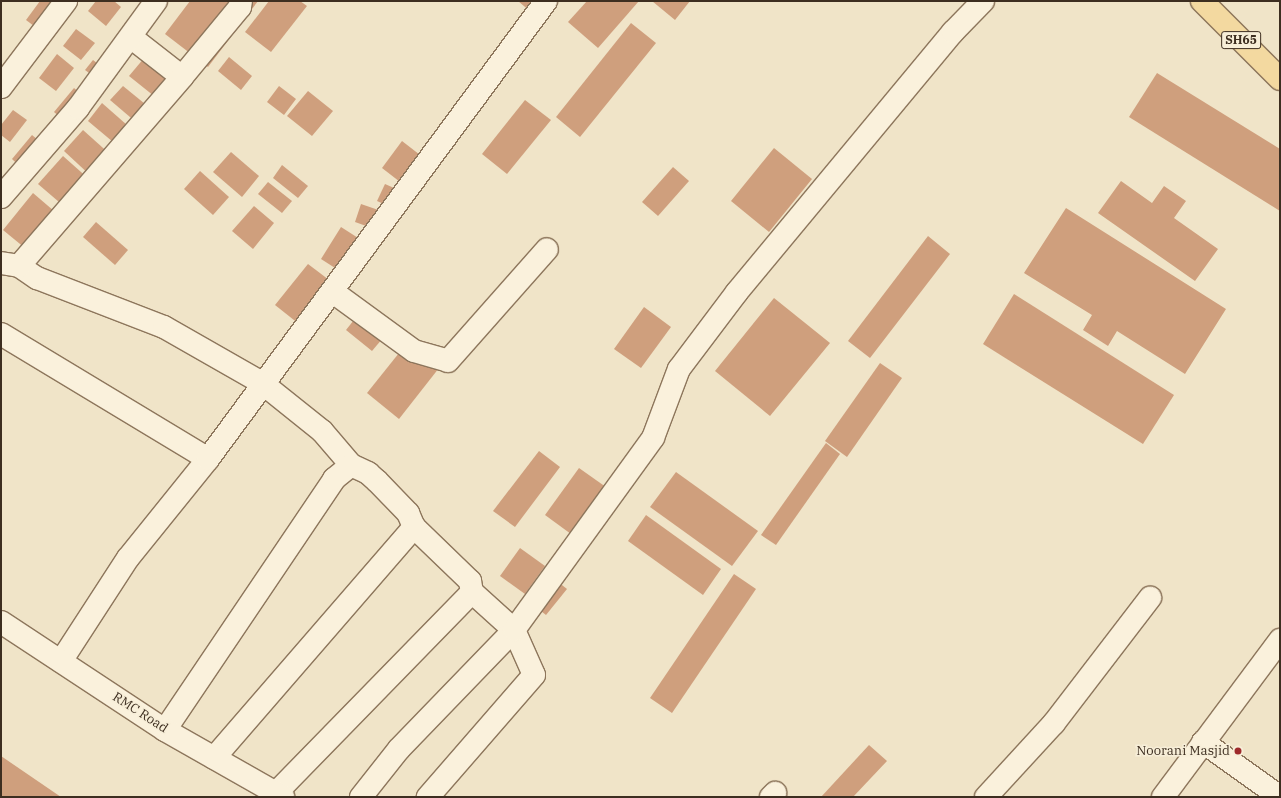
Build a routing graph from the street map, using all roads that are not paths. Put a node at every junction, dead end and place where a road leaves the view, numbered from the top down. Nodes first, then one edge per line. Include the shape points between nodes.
1 (66, 1) edge
2 (156, 1) edge
3 (241, 1) edge
4 (546, 1) edge
5 (983, 1) edge
6 (1202, 1) edge
7 (132, 38) junction
8 (182, 77) junction
9 (1280, 80) edge
10 (1, 87) edge
11 (1, 197) edge
12 (547, 249) dead end
13 (10, 264) edge
14 (333, 292) junction
15 (1, 334) edge
16 (262, 383) junction
17 (208, 460) junction
18 (351, 465) junction
19 (414, 527) junction
20 (472, 592) junction
21 (1150, 598) dead end
22 (1, 622) edge
23 (514, 630) junction
24 (1, 639) edge
25 (1280, 640) edge
26 (61, 661) junction
27 (164, 730) junction
28 (1204, 742) junction
29 (214, 758) junction
30 (275, 796) edge
31 (361, 797) edge
32 (428, 797) edge
33 (986, 797) edge
34 (1163, 797) edge
35 (1280, 797) edge

1 - 10 street
2 - 7 street
3 - 8 street via 240,7
4 - 14 street
5 - 23 street via 953,32 719,316 679,369 653,438
6 - 9 main road, SH65
7 - 8 street
7 - 11 street via 78,108
8 - 13 street
12 - 14 street via 448,361 414,351
13 - 16 street via 36,278 164,327
14 - 16 street
15 - 17 street
16 - 17 street
16 - 18 street via 322,431
17 - 26 street via 128,558
18 - 19 street via 373,477 408,513
18 - 27 street via 334,479
19 - 20 street via 470,581
19 - 29 street
20 - 23 street
20 - 30 street
21 - 33 street via 1054,723
22 - 26 street, RMC Road
23 - 31 street via 398,749
23 - 32 street via 534,675
24 - 30 street, RMC Road via 158,737
25 - 28 street
26 - 27 street, RMC Road
27 - 29 street, RMC Road
28 - 34 street
28 - 35 street
29 - 30 street, RMC Road

